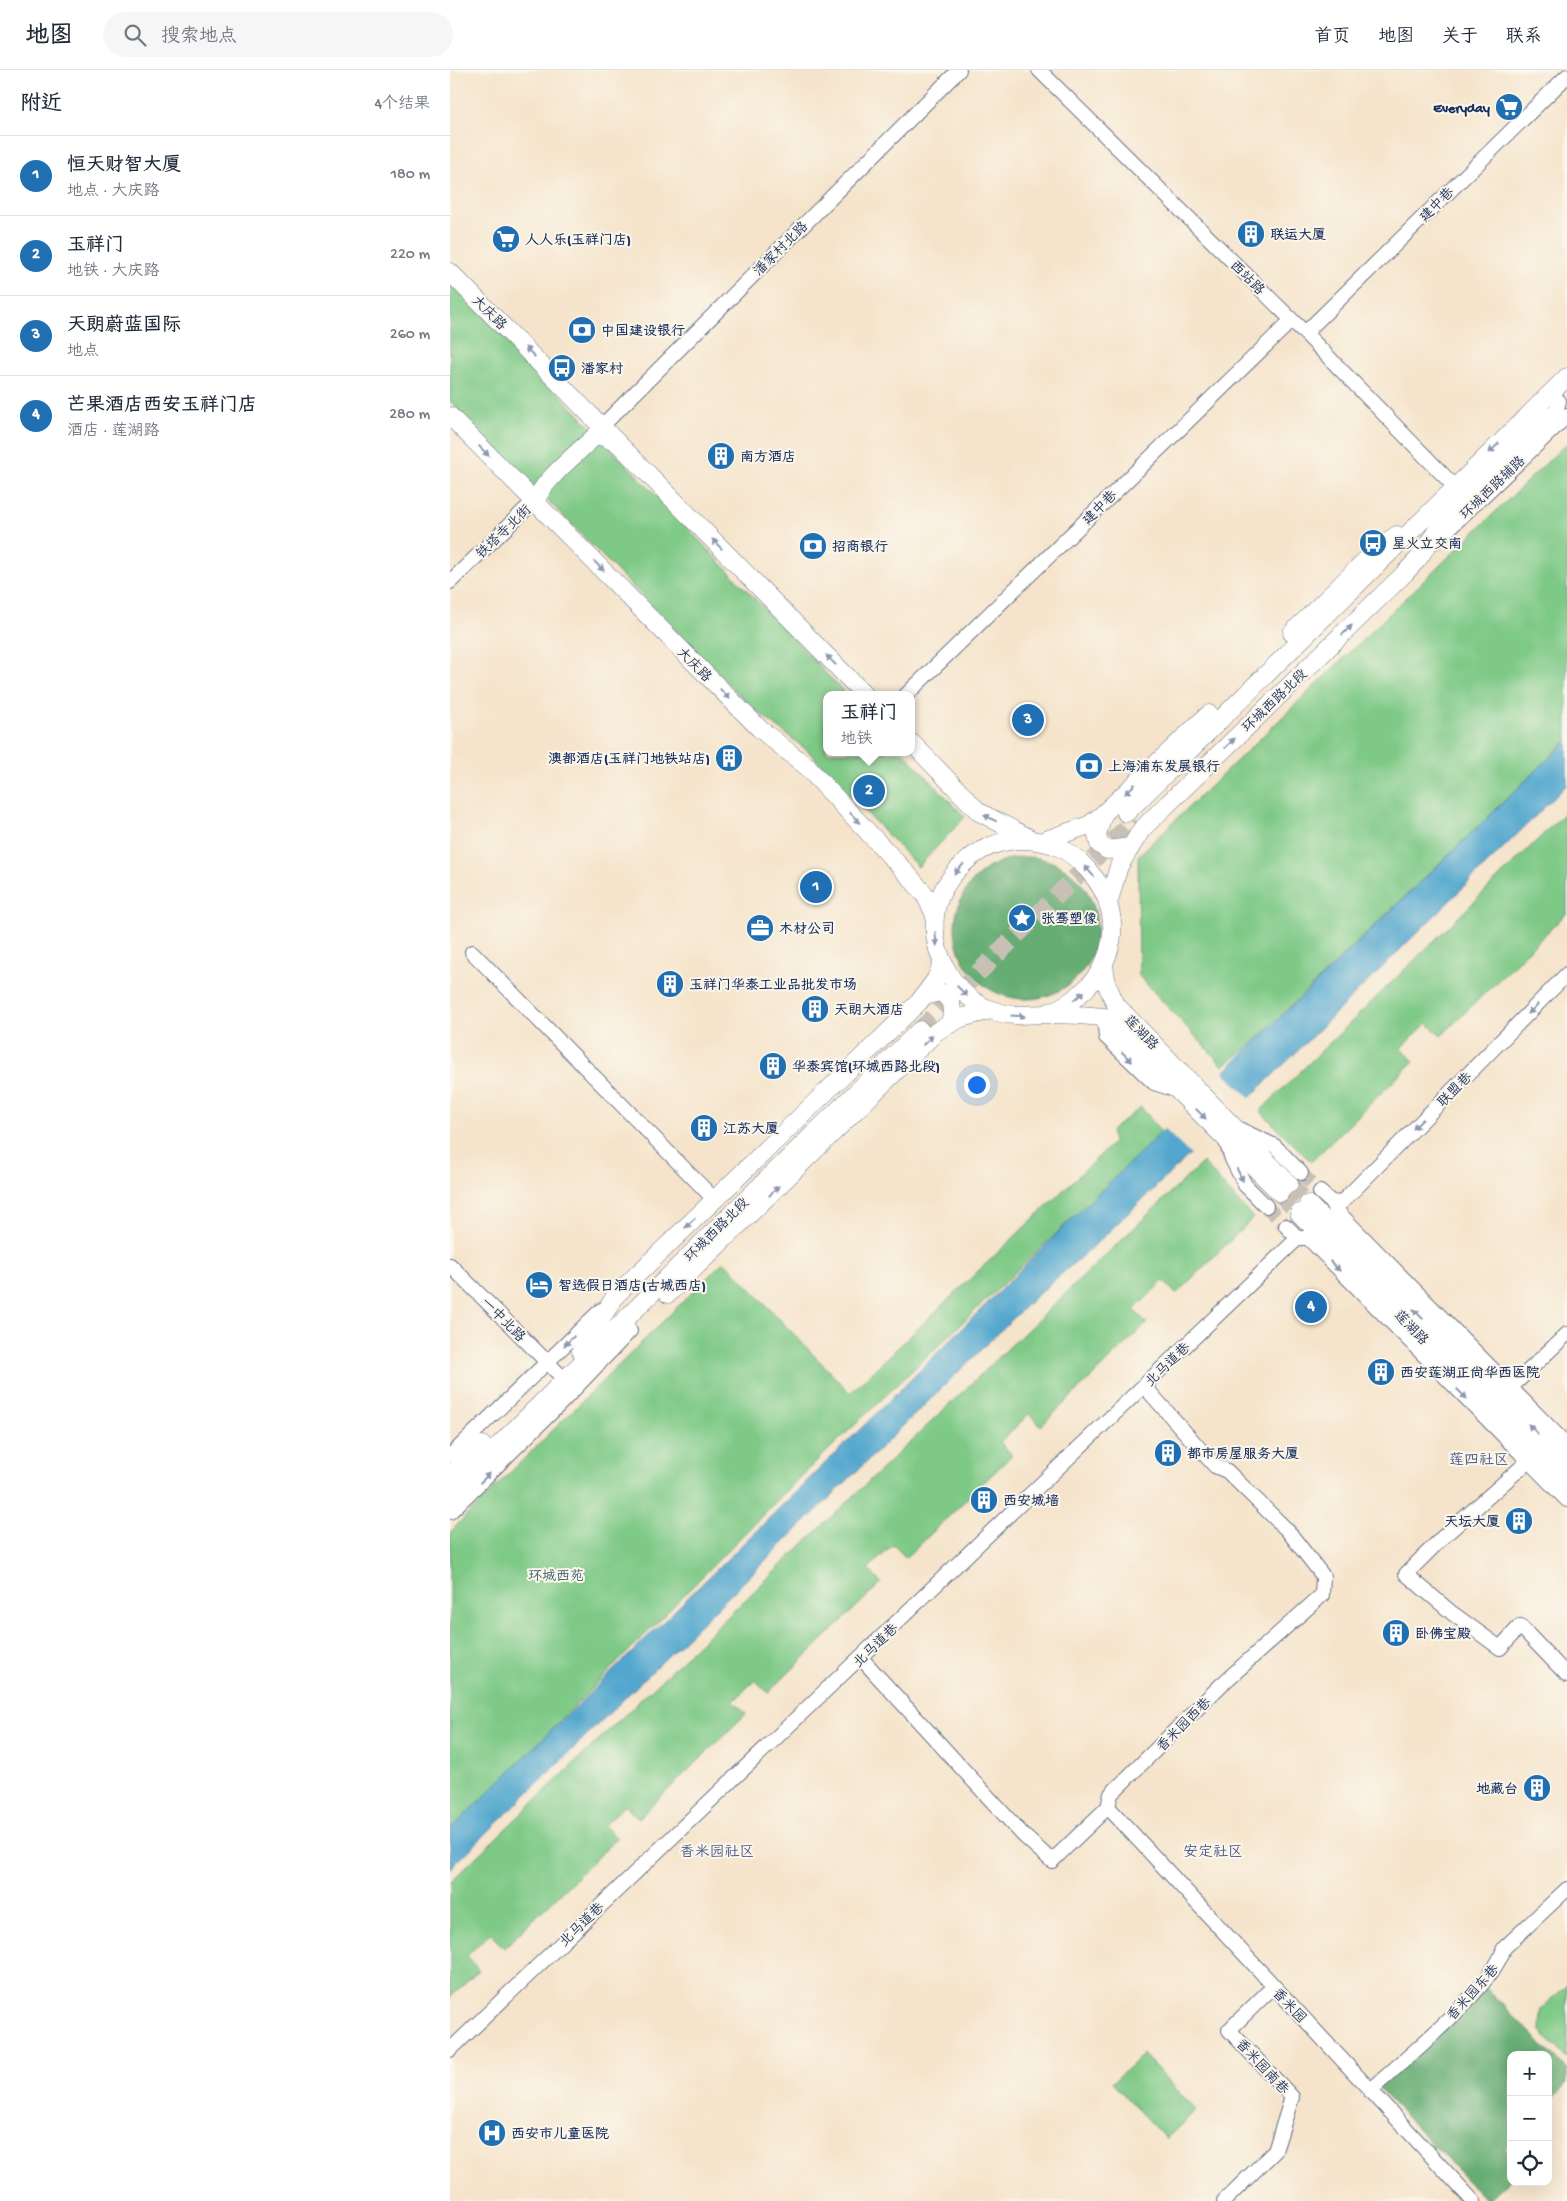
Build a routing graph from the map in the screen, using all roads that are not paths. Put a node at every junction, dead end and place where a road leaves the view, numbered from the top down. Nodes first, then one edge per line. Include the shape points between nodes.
1 (958, 70) edge
2 (1038, 70) edge
3 (1567, 76) edge
4 (450, 272) edge
5 (1292, 320) junction
6 (1305, 333) junction
7 (1567, 377) edge
8 (1564, 403) edge
9 (589, 413) junction
10 (450, 416) edge
11 (602, 426) junction
12 (623, 447) junction
13 (1455, 487) junction
14 (531, 498) junction
15 (1454, 505) junction
16 (1422, 519) junction
17 (1418, 559) junction
18 (450, 582) edge
19 (861, 691) edge
20 (910, 691) edge
21 (915, 746) edge
22 (1103, 814) junction
23 (1038, 841) junction
24 (1130, 847) junction
25 (1108, 904) junction
26 (935, 915) junction
27 (472, 952) dead end
28 (942, 963) junction
29 (1104, 966) junction
30 (1567, 974) edge
31 (924, 996) junction
32 (991, 1010) junction
33 (1045, 1014) junction
34 (1116, 1016) junction
35 (950, 1024) junction
36 (917, 1025) tunnel mouth
37 (1184, 1085) junction
38 (1230, 1133) junction
39 (1290, 1183) tunnel mouth
40 (714, 1199) junction
41 (1309, 1203) joint
42 (1336, 1203) junction
43 (1266, 1206) tunnel mouth
44 (1286, 1226) tunnel mouth
45 (1298, 1238) junction
46 (450, 1265) edge
47 (616, 1295) junction
48 (630, 1331) junction
49 (1567, 1334) edge
50 (588, 1351) junction
51 (553, 1368) junction
52 (1144, 1386) junction
53 (1501, 1397) junction
54 (1567, 1445) edge
55 (450, 1456) edge
56 (1532, 1458) junction
57 (1567, 1464) edge
58 (450, 1476) edge
59 (1567, 1485) edge
60 (450, 1494) edge
61 (1567, 1500) edge
62 (450, 1512) edge
63 (861, 1658) junction
64 (1567, 1675) edge
65 (1108, 1807) junction
66 (1567, 1889) edge
67 (1273, 1986) junction
68 (450, 2050) edge
69 (1370, 2091) junction
70 (1224, 2201) edge
71 (1473, 2201) edge

1 - 11 street, 潘家村北路
2 - 5 street, 西站路
3 - 6 street, 建中巷
9 -> 4 main road, 大庆路
5 - 6 street, 西站路
5 - 20 street, 建中巷
6 - 13 street, 西站路
7 -> 13 main road, 环城西路北段
8 - 15 main road, 环城西路北段
8 - 17 street, 环城西路辅路 via 1551,432
9 - 11 main road, 大庆路
9 - 14 main road via 591,427 527,488
10 -> 14 main road, 大庆路
11 - 12 main road, 大庆路
12 - 14 main road via 607,438 594,437 536,497
19 -> 12 main road, 大庆路
13 - 16 main road, 环城西路北段
14 - 18 street, 铁塔寺北街
14 -> 26 main road, 大庆路 via 759,728 807,767 910,877 925,895
15 - 16 main road, 环城西路北段 via 1130,816
15 - 17 main road, 环城西路北段
16 -> 22 main road, 环城西路北段 via 1378,548
24 -> 17 main road, 环城西路北段 via 1142,828
23 -> 21 main road via 979,812
22 - 23 main road, 环城西路北段 via 1089,825
22 - 24 main road via 1097,835 1099,844 1108,850
25 -> 23 main road via 1097,880 1079,860 1064,849
23 -> 26 main road via 1008,840 991,845 964,863 950,879
24 - 25 main road, 环城西路北段 via 1119,866
25 - 29 main road via 1112,935
26 -> 28 main road
27 - 40 street
28 - 31 main road
28 -> 32 main road via 971,999
33 -> 29 main road via 1074,1001
29 - 34 main road
30 -> 42 street, 联盟巷
31 - 35 main road via 940,992 948,997 952,1003
31 - 40 main road
32 -> 33 main road via 1027,1017
32 - 35 main road
33 - 34 main road, 莲湖路
34 - 37 main road, 莲湖路
34 - 37 street via 1130,1008 1181,1060
48 -> 35 main road via 937,1031
36 - 50 main road, 环城西路北段
37 - 38 main road, 莲湖路
38 - 39 main road
38 -> 43 street via 1232,1159 1245,1185
40 -> 47 main road
41 - 42 street
41 - 53 main road, 莲湖路
53 -> 42 street via 1334,1209
44 - 45 street
45 - 52 street, 北马道巷
45 -> 56 street via 1308,1238
46 - 51 street, 一中北路
47 - 50 main road
47 -> 51 street
48 - 50 main road
62 -> 48 street
49 - 53 street
50 - 51 main road, 环城西路北段
50 - 60 main road, 环城西路北段
51 - 55 street
51 - 58 main road, 环城西路北段
52 - 63 street, 北马道巷
52 - 65 street, 香米园西巷 via 1216,1466 1226,1471 1288,1531 1322,1576 1322,1595 1221,1686 1111,1794
53 - 54 street
53 - 56 main road, 莲湖路
57 -> 53 main road, 莲湖路
56 - 59 main road, 莲湖路
56 - 61 street
56 - 64 street via 1406,1574 1500,1648 1520,1626
63 - 65 street, 香米园西巷 via 1024,1836 1052,1861
63 - 68 street, 北马道巷
65 - 67 street, 香米园
66 - 69 street, 香米园东巷 via 1504,1948 1501,1960 1468,2000
67 - 69 street, 香米园
67 - 70 street, 香米园南巷 via 1229,2030 1292,2097 1275,2151
69 - 71 street, 香米园

